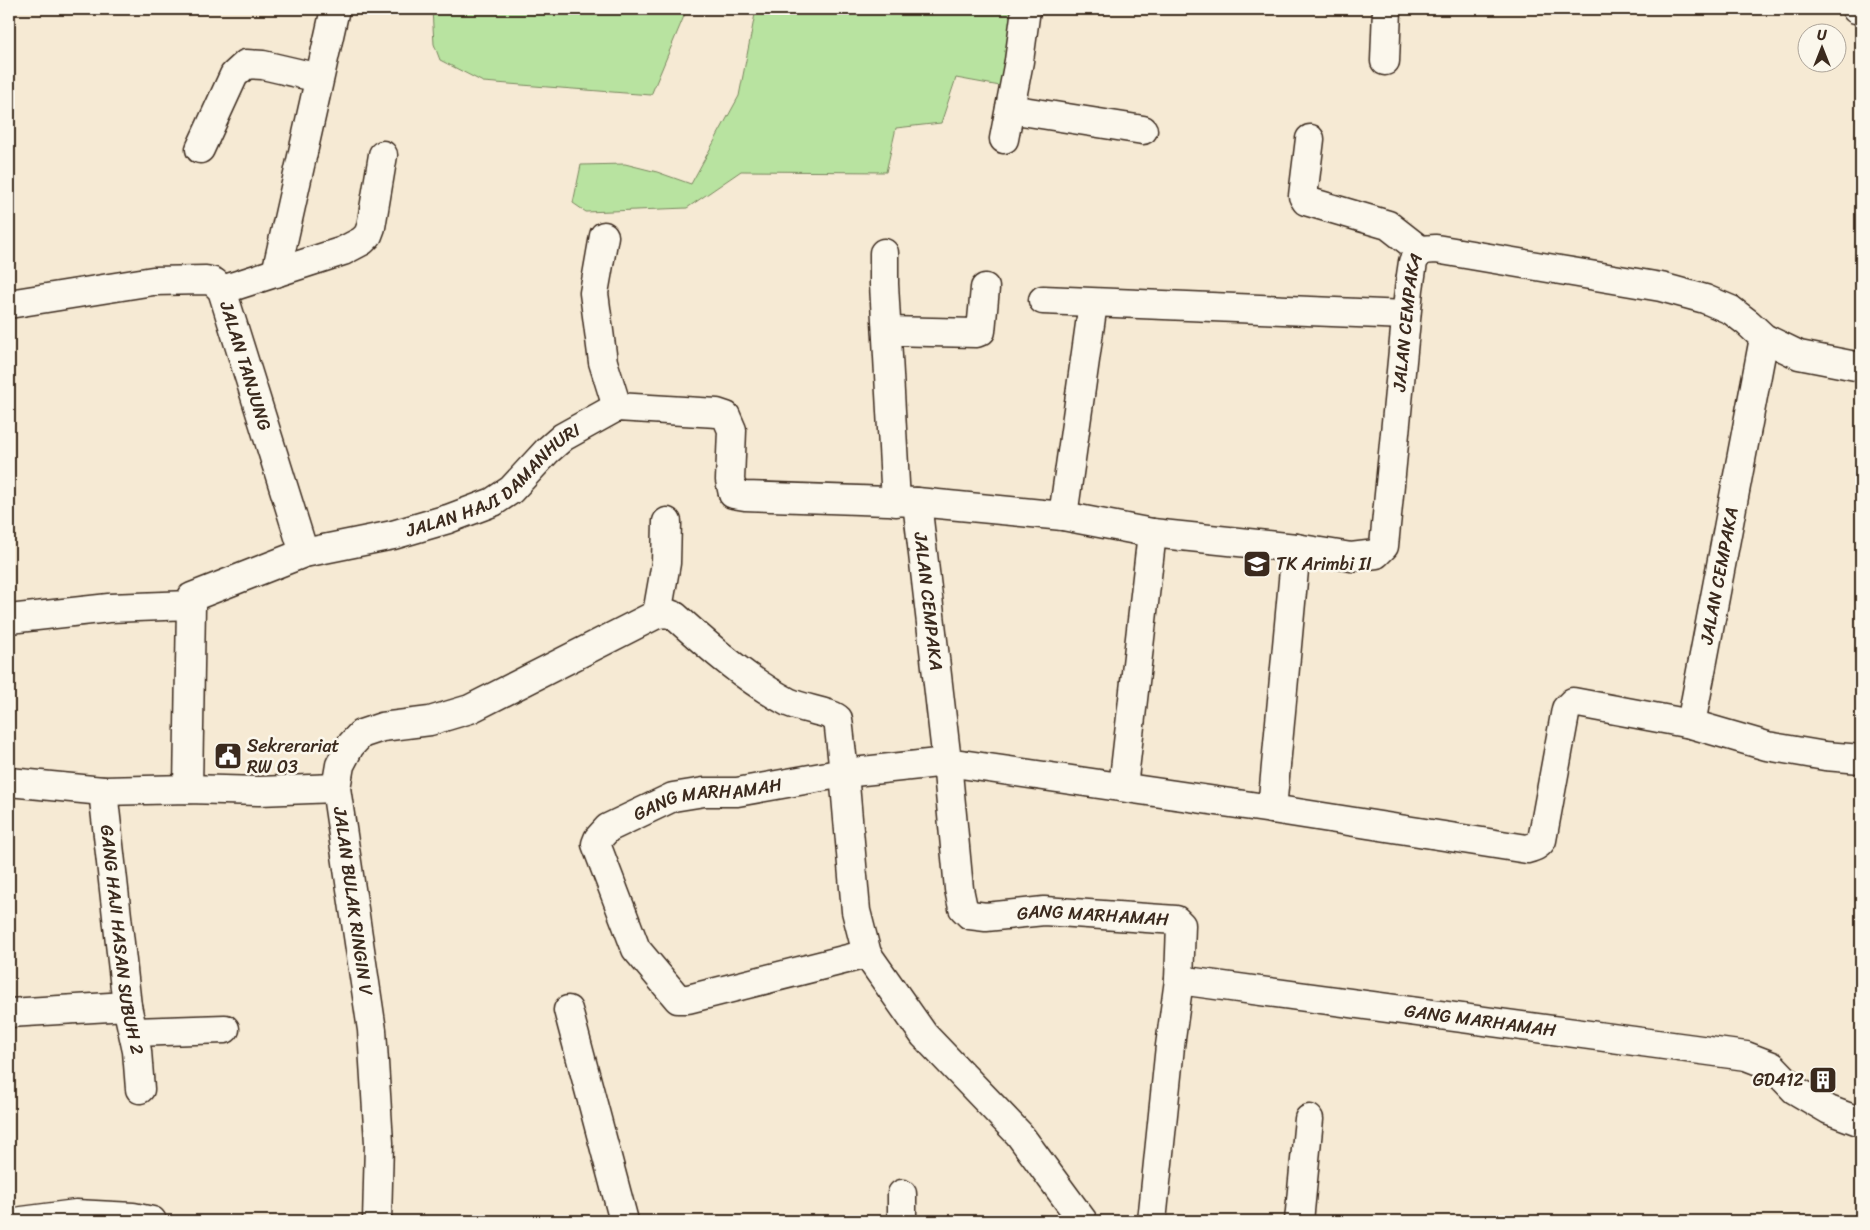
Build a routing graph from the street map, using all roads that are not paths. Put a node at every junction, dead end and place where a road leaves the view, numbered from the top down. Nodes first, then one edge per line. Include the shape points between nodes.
1 (336, 9) edge
2 (1026, 9) edge
3 (1387, 9) edge
4 (1856, 9) edge
5 (1861, 10) edge
6 (1385, 61) dead end
7 (319, 78) junction
8 (1010, 109) junction
9 (1144, 130) dead end
10 (1004, 138) dead end
11 (1310, 138) dead end
12 (200, 149) dead end
13 (383, 155) dead end
14 (604, 236) dead end
15 (1420, 250) junction
16 (884, 253) dead end
17 (276, 272) junction
18 (985, 288) dead end
19 (222, 290) junction
20 (1043, 300) dead end
21 (1093, 303) junction
22 (9, 304) edge
23 (1406, 315) junction
24 (887, 331) junction
25 (1764, 338) junction
26 (1861, 367) edge
27 (617, 407) junction
28 (906, 502) junction
29 (1063, 516) junction
30 (667, 522) dead end
31 (1152, 533) junction
32 (1296, 548) junction
33 (304, 553) junction
34 (191, 605) junction
35 (657, 614) junction
36 (9, 619) edge
37 (1691, 724) junction
38 (1861, 759) edge
39 (947, 762) junction
40 (844, 773) junction
41 (9, 782) edge
42 (1123, 787) junction
43 (336, 788) junction
44 (188, 789) junction
45 (103, 791) junction
46 (1272, 809) junction
47 (867, 954) junction
48 (1179, 980) junction
49 (568, 1010) dead end
50 (9, 1012) edge
51 (131, 1019) junction
52 (224, 1029) dead end
53 (140, 1089) dead end
54 (1309, 1119) dead end
55 (1861, 1122) edge
56 (902, 1194) dead end
57 (22, 1221) edge
58 (151, 1221) edge
59 (377, 1221) edge
60 (624, 1221) edge
61 (902, 1221) edge
62 (1083, 1221) edge
63 (1152, 1221) edge
64 (1299, 1221) edge

1 - 7 street
2 - 8 street
3 - 6 street
4 - 5 street
7 - 12 street via 246,64 234,75
7 - 17 street
8 - 9 street
8 - 10 street
11 - 15 street via 1303,196 1306,201 1388,226
13 - 17 street, JALAN TANJUNG via 368,235 343,251
14 - 27 street via 594,293 603,362
15 - 23 street, JALAN CEMPAKA via 1413,262
15 - 25 street, JALAN CEMPAKA via 1436,249 1661,287 1731,310
16 - 24 street
17 - 19 street, JALAN TANJUNG
18 - 24 street via 981,332
19 - 22 street via 214,282 206,280 153,281
19 - 33 street, JALAN TANJUNG
20 - 21 street
21 - 23 street
21 - 29 street
23 - 32 street, JALAN CEMPAKA via 1384,546 1376,554 1352,557
24 - 28 street
25 - 26 street, JALAN CEMPAKA via 1799,355
25 - 37 street, JALAN CEMPAKA
27 - 28 street via 726,416 732,430 730,480 733,494
27 - 33 street, JALAN HAJI DAMANHURI via 564,437 511,490 493,502 393,535
28 - 29 street, JALAN CEMPAKA
28 - 39 street, JALAN CEMPAKA
29 - 31 street, JALAN CEMPAKA
30 - 35 street via 666,563
31 - 32 street, JALAN CEMPAKA
31 - 42 street
32 - 46 street
33 - 34 street, JALAN HAJI DAMANHURI via 198,594 192,597
34 - 36 street via 109,608
34 - 44 street
35 - 40 street via 671,613 737,668 779,697 802,708 835,716
35 - 43 street via 470,709 430,721 382,727 361,734 340,765
37 - 38 street via 1767,746
37 - 46 street via 1579,702 1569,705 1542,840 1534,848
39 - 40 street, GANG MARHAMAH
39 - 42 street
39 - 48 street, GANG MARHAMAH via 959,890 963,908 970,915 986,917 1044,911 1176,920 1181,925
40 - 47 street via 856,911
40 - 47 street, GANG MARHAMAH via 737,792 704,792 673,797 608,828 596,844 636,950 674,996 682,1000
41 - 45 street, JALAN BULAK RINGIN V
42 - 46 street
43 - 44 street, JALAN BULAK RINGIN V
43 - 59 street, JALAN BULAK RINGIN V via 372,1030 379,1143
44 - 45 street, JALAN BULAK RINGIN V
45 - 51 street, GANG HAJI HASAN SUBUH 2
47 - 62 street via 924,1035 1019,1134
48 - 55 street, GANG MARHAMAH via 1746,1056 1772,1066 1795,1090 1828,1110
48 - 63 street
49 - 60 street
50 - 51 street
51 - 52 street
51 - 53 street, GANG HAJI HASAN SUBUH 2
54 - 64 street
56 - 61 street
57 - 58 street via 76,1214

